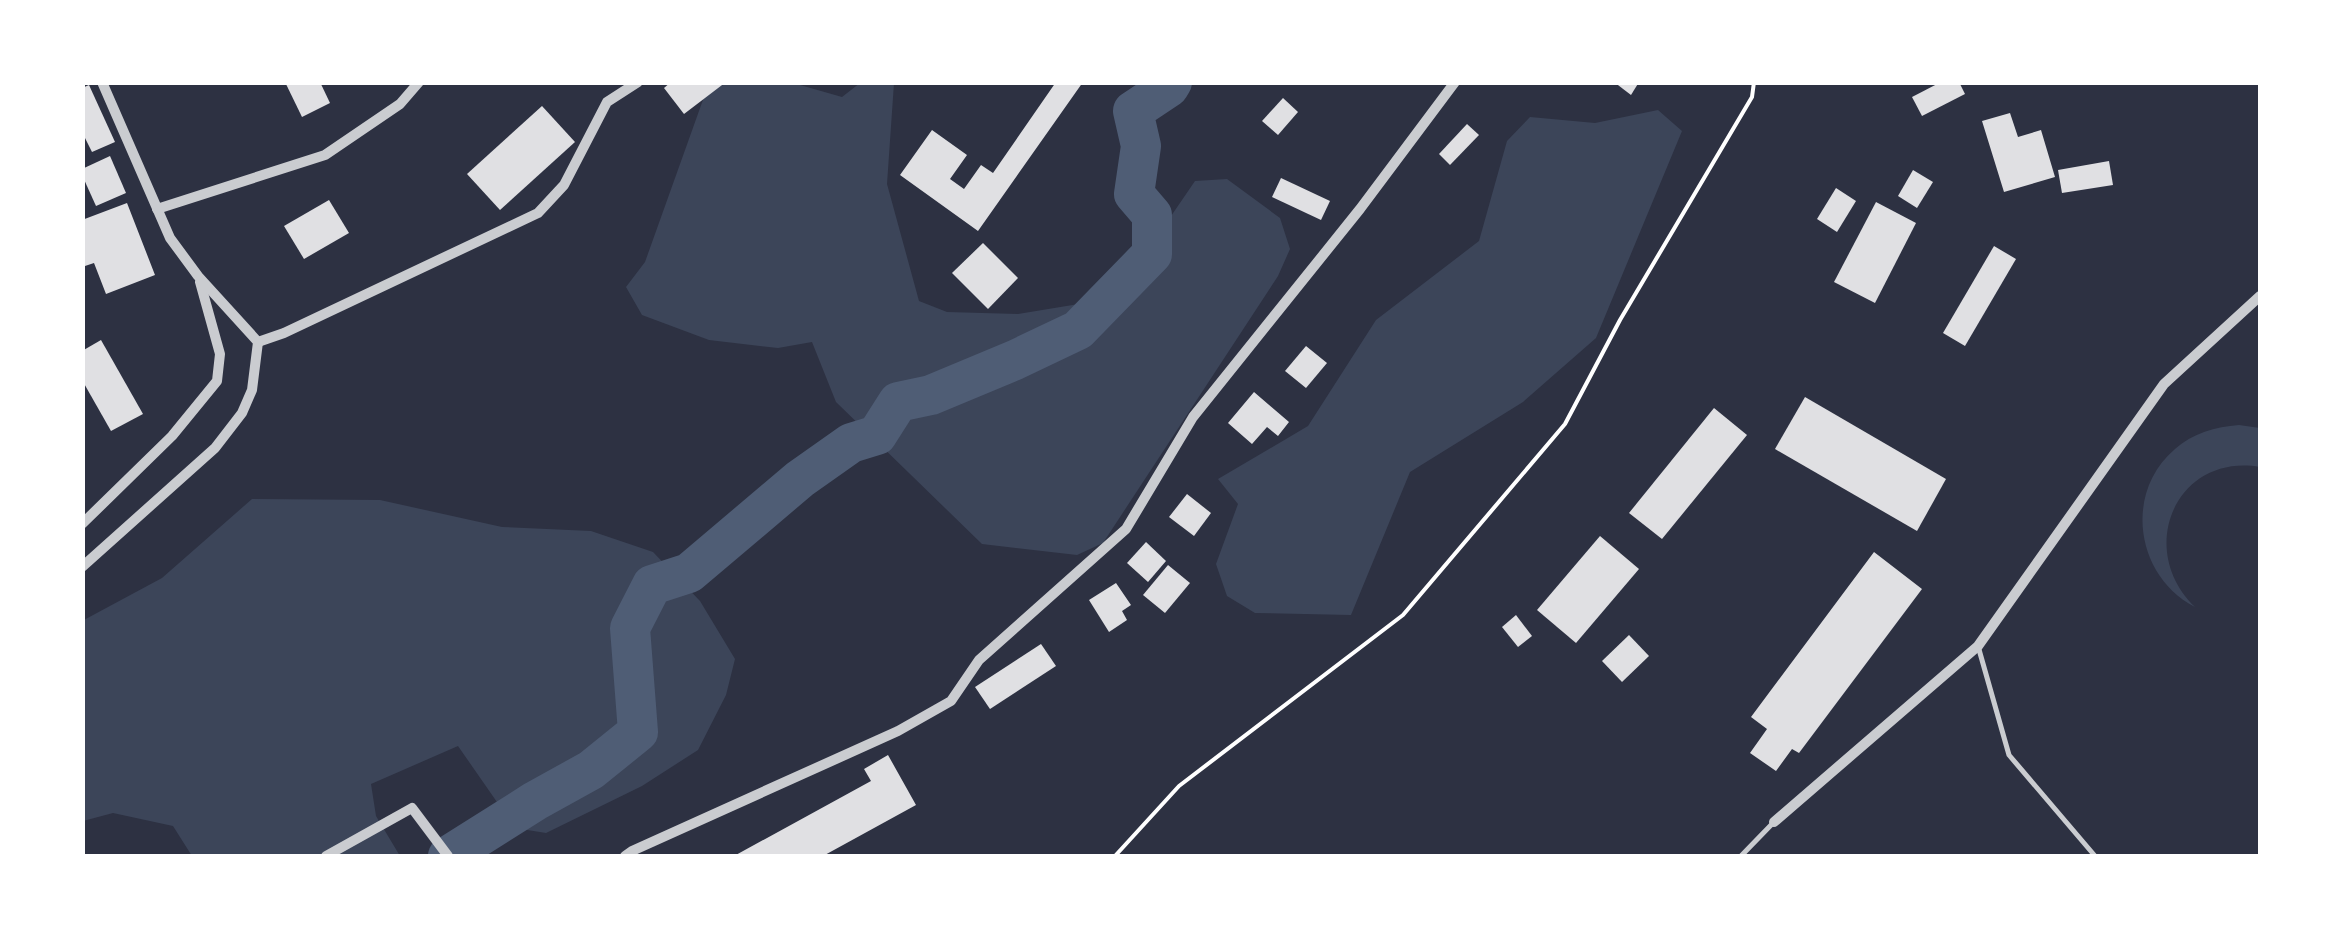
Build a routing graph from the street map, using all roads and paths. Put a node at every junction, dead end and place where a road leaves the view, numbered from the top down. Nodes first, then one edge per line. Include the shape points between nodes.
1 (102, 82) edge
2 (419, 82) edge
3 (638, 82) edge
4 (1454, 82) edge
5 (1754, 82) edge
6 (157, 209) junction
7 (198, 276) junction
8 (2260, 296) edge
9 (258, 342) junction
10 (82, 524) edge
11 (82, 567) edge
12 (1978, 646) junction
13 (1774, 822) joint
14 (326, 856) edge
15 (448, 856) edge
16 (625, 856) edge
17 (1116, 856) edge
18 (1741, 856) edge
19 (2095, 856) edge

1 - 6 street
2 - 6 street via 400,104 326,155
3 - 9 street via 607,102 564,185 538,213
4 - 16 street via 1193,416 1126,529 979,660 951,701
5 - 17 path via 1752,97 1565,424 1403,615 1180,786
6 - 7 street
7 - 9 street
7 - 10 street via 220,354 216,381 172,436
8 - 12 street via 2164,384
9 - 11 street via 252,390 215,448
12 - 13 street
12 - 19 lane via 2009,754
13 - 18 lane
14 - 15 street via 412,808

